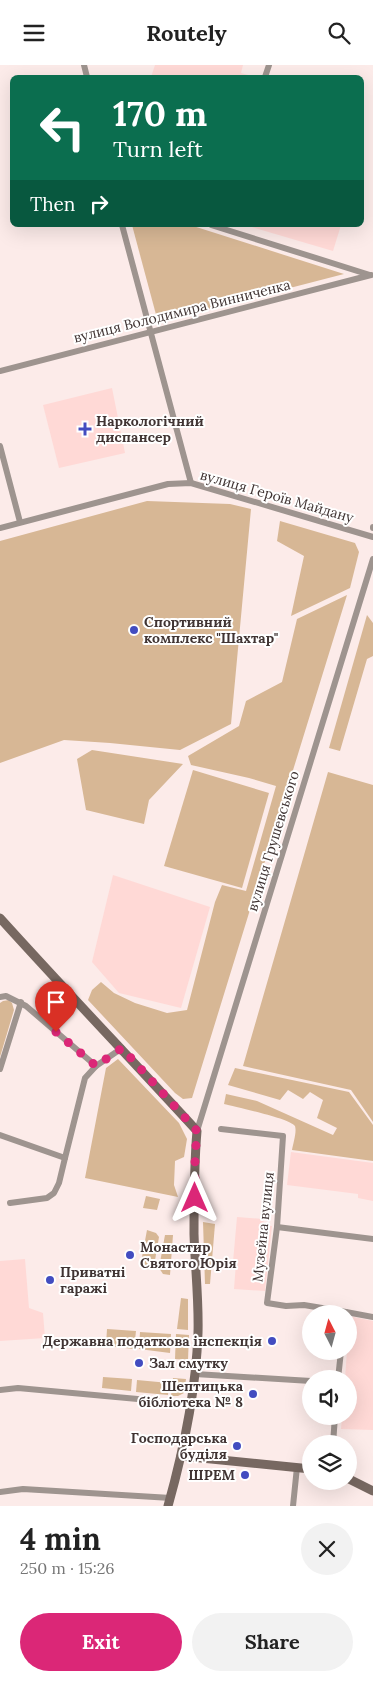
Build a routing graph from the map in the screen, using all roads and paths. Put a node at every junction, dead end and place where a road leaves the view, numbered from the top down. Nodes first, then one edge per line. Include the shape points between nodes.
1 (123, 227) edge
2 (219, 227) edge
3 (372, 276) edge
4 (151, 332) junction
5 (0, 371) edge
6 (0, 446) edge
7 (191, 483) junction
8 (20, 522) junction
9 (0, 528) edge
10 (373, 537) edge
11 (373, 559) edge
12 (0, 918) edge
13 (0, 997) edge
14 (21, 1002) junction
15 (122, 1048) junction
16 (96, 1066) junction
17 (0, 1069) edge
18 (221, 1129) dead end
19 (197, 1131) junction
20 (0, 1135) edge
21 (65, 1158) junction
22 (10, 1203) dead end
23 (277, 1227) junction
24 (373, 1239) edge
25 (302, 1305) edge
26 (358, 1315) edge
27 (373, 1317) edge
28 (195, 1374) junction
29 (302, 1380) edge
30 (0, 1390) edge
31 (192, 1404) junction
32 (182, 1456) junction
33 (298, 1467) junction
34 (302, 1468) edge
35 (357, 1483) edge
36 (373, 1491) edge
37 (0, 1492) edge
38 (169, 1502) edge
39 (293, 1506) edge

1 - 4 street
2 - 3 street
3 - 4 street, вулиця Володимира Винниченка
4 - 5 street, вулиця Володимира Винниченка
4 - 7 street
6 - 8 street
7 - 8 street, вулиця Героїв Майдану via 168,484
7 - 10 street, вулиця Героїв Майдану
8 - 9 street, вулиця Героїв Майдану
11 - 19 street, вулиця Грушевського
12 - 15 main road
13 - 14 street
14 - 16 street
14 - 17 street
15 - 16 street
15 - 19 main road
16 - 21 street via 85,1078
18 - 23 street, Музейна вулиця via 283,1136
19 - 28 main road via 194,1234 198,1332
20 - 21 street
21 - 22 street via 54,1193
23 - 24 street
23 - 25 street, Музейна вулиця via 266,1303
26 - 27 street, Музейна вулиця
28 - 29 street
28 - 31 main road
30 - 31 street via 18,1388
31 - 32 main road
32 - 33 main road
32 - 38 main road
33 - 34 main road
33 - 39 street
35 - 36 main road
37 - 38 street via 23,1489

